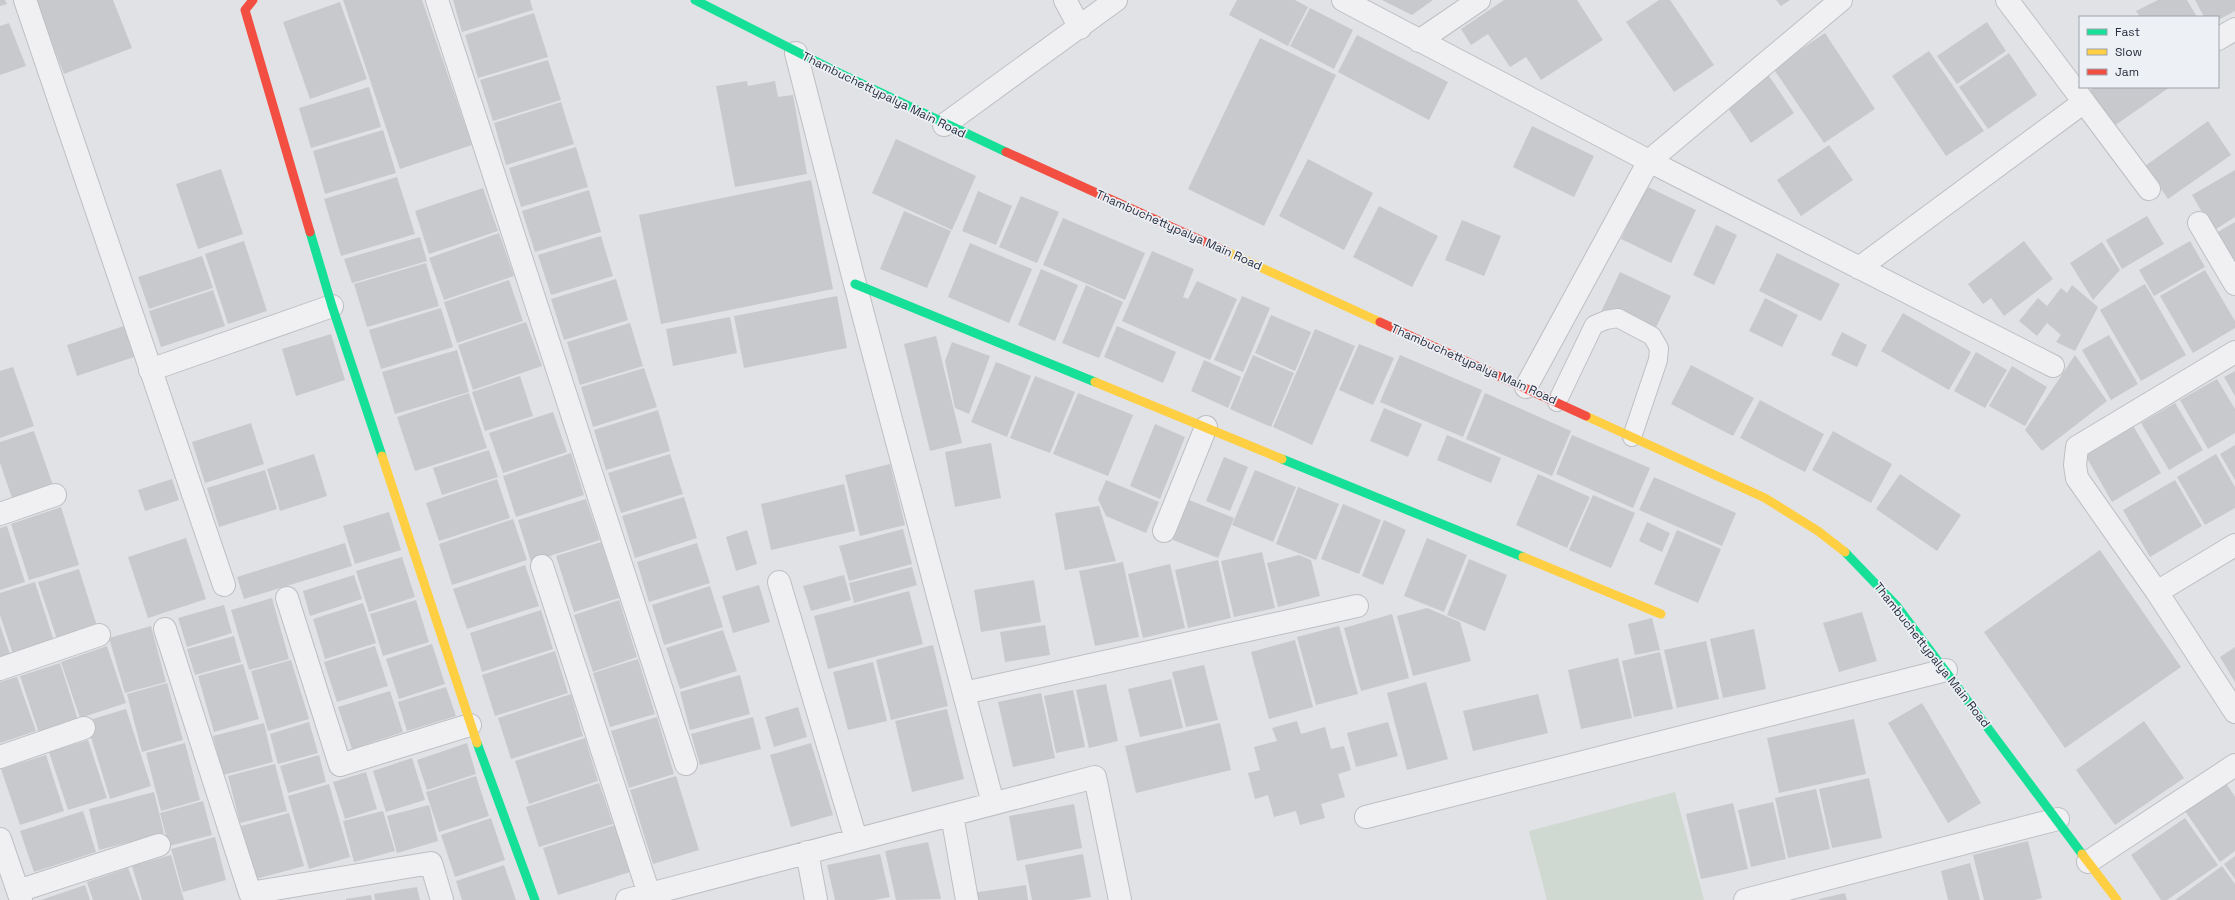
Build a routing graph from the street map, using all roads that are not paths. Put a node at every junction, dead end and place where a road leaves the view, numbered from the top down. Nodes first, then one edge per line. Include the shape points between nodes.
1 (25, 0) edge
2 (253, 0) edge
3 (437, 0) edge
4 (696, 0) edge
5 (1065, 0) edge
6 (1116, 0) edge
7 (1343, 0) edge
8 (1479, 0) edge
9 (1842, 0) edge
10 (2007, 0) edge
11 (1080, 28) junction
12 (2235, 29) edge
13 (2219, 38) edge
14 (1420, 41) junction
15 (796, 53) junction
16 (2084, 102) junction
17 (944, 124) junction
18 (1648, 160) junction
19 (2149, 189) dead end
20 (2199, 223) dead end
21 (1859, 268) junction
22 (855, 284) junction
23 (2235, 284) edge
24 (332, 306) junction
25 (2235, 352) edge
26 (2053, 366) dead end
27 (150, 370) junction
28 (1526, 387) junction
29 (1557, 402) junction
30 (1206, 427) junction
31 (1632, 436) junction
32 (55, 495) dead end
33 (0, 514) edge
34 (1164, 531) dead end
35 (2235, 544) edge
36 (542, 566) dead end
37 (779, 582) dead end
38 (224, 585) dead end
39 (2157, 592) junction
40 (287, 598) dead end
41 (1357, 606) dead end
42 (1661, 614) dead end
43 (165, 629) dead end
44 (99, 635) dead end
45 (0, 669) edge
46 (1946, 670) junction
47 (964, 693) junction
48 (2235, 712) edge
49 (470, 725) junction
50 (84, 728) dead end
51 (0, 757) edge
52 (686, 764) dead end
53 (2235, 765) edge
54 (993, 804) junction
55 (952, 815) junction
56 (1366, 817) dead end
57 (2058, 819) junction
58 (0, 839) edge
59 (856, 839) junction
60 (159, 845) dead end
61 (807, 852) junction
62 (2088, 862) junction
63 (649, 894) junction
64 (20, 896) edge
65 (442, 900) edge
66 (535, 900) edge
67 (627, 900) edge
68 (816, 900) edge
69 (967, 900) edge
70 (1120, 900) edge
71 (1745, 900) edge
72 (2117, 900) edge

1 - 27 street
2 - 24 street via 245,10
3 - 52 street
4 - 15 street, Thambuchettypalya Main Road
5 - 11 street
6 - 11 street
7 - 14 street
8 - 14 street
9 - 18 street
10 - 16 street
11 - 17 street
12 - 13 street
14 - 18 street
15 - 17 street, Thambuchettypalya Main Road
15 - 22 street
16 - 19 street
16 - 21 street
17 - 28 street, Thambuchettypalya Main Road
18 - 21 street
18 - 28 street
20 - 23 street
21 - 26 street
22 - 30 street
22 - 47 street
24 - 27 street
24 - 49 street
25 - 39 street via 2076,447 2074,465 2078,478
27 - 38 street
28 - 29 street, Thambuchettypalya Main Road
29 - 31 street, Thambuchettypalya Main Road
29 - 31 lane via 1594,325 1618,318 1652,336 1659,348 1658,360
30 - 34 street
30 - 42 street
31 - 46 street, Thambuchettypalya Main Road via 1765,498 1818,532 1868,574 1896,605
32 - 33 street
35 - 39 street
36 - 63 street
37 - 59 street
39 - 48 street
40 - 49 street via 340,766
41 - 47 street
43 - 65 street via 250,893 432,863
44 - 45 street
46 - 56 street
46 - 57 street, Thambuchettypalya Main Road
47 - 54 street
49 - 66 street
50 - 51 street
53 - 62 street
54 - 55 street
54 - 70 street via 1095,777
55 - 59 street
55 - 69 street
57 - 62 street, Thambuchettypalya Main Road
57 - 71 street
58 - 64 street
59 - 61 street
60 - 64 street
61 - 63 street
61 - 68 street
62 - 72 street, Thambuchettypalya Main Road
63 - 67 street

